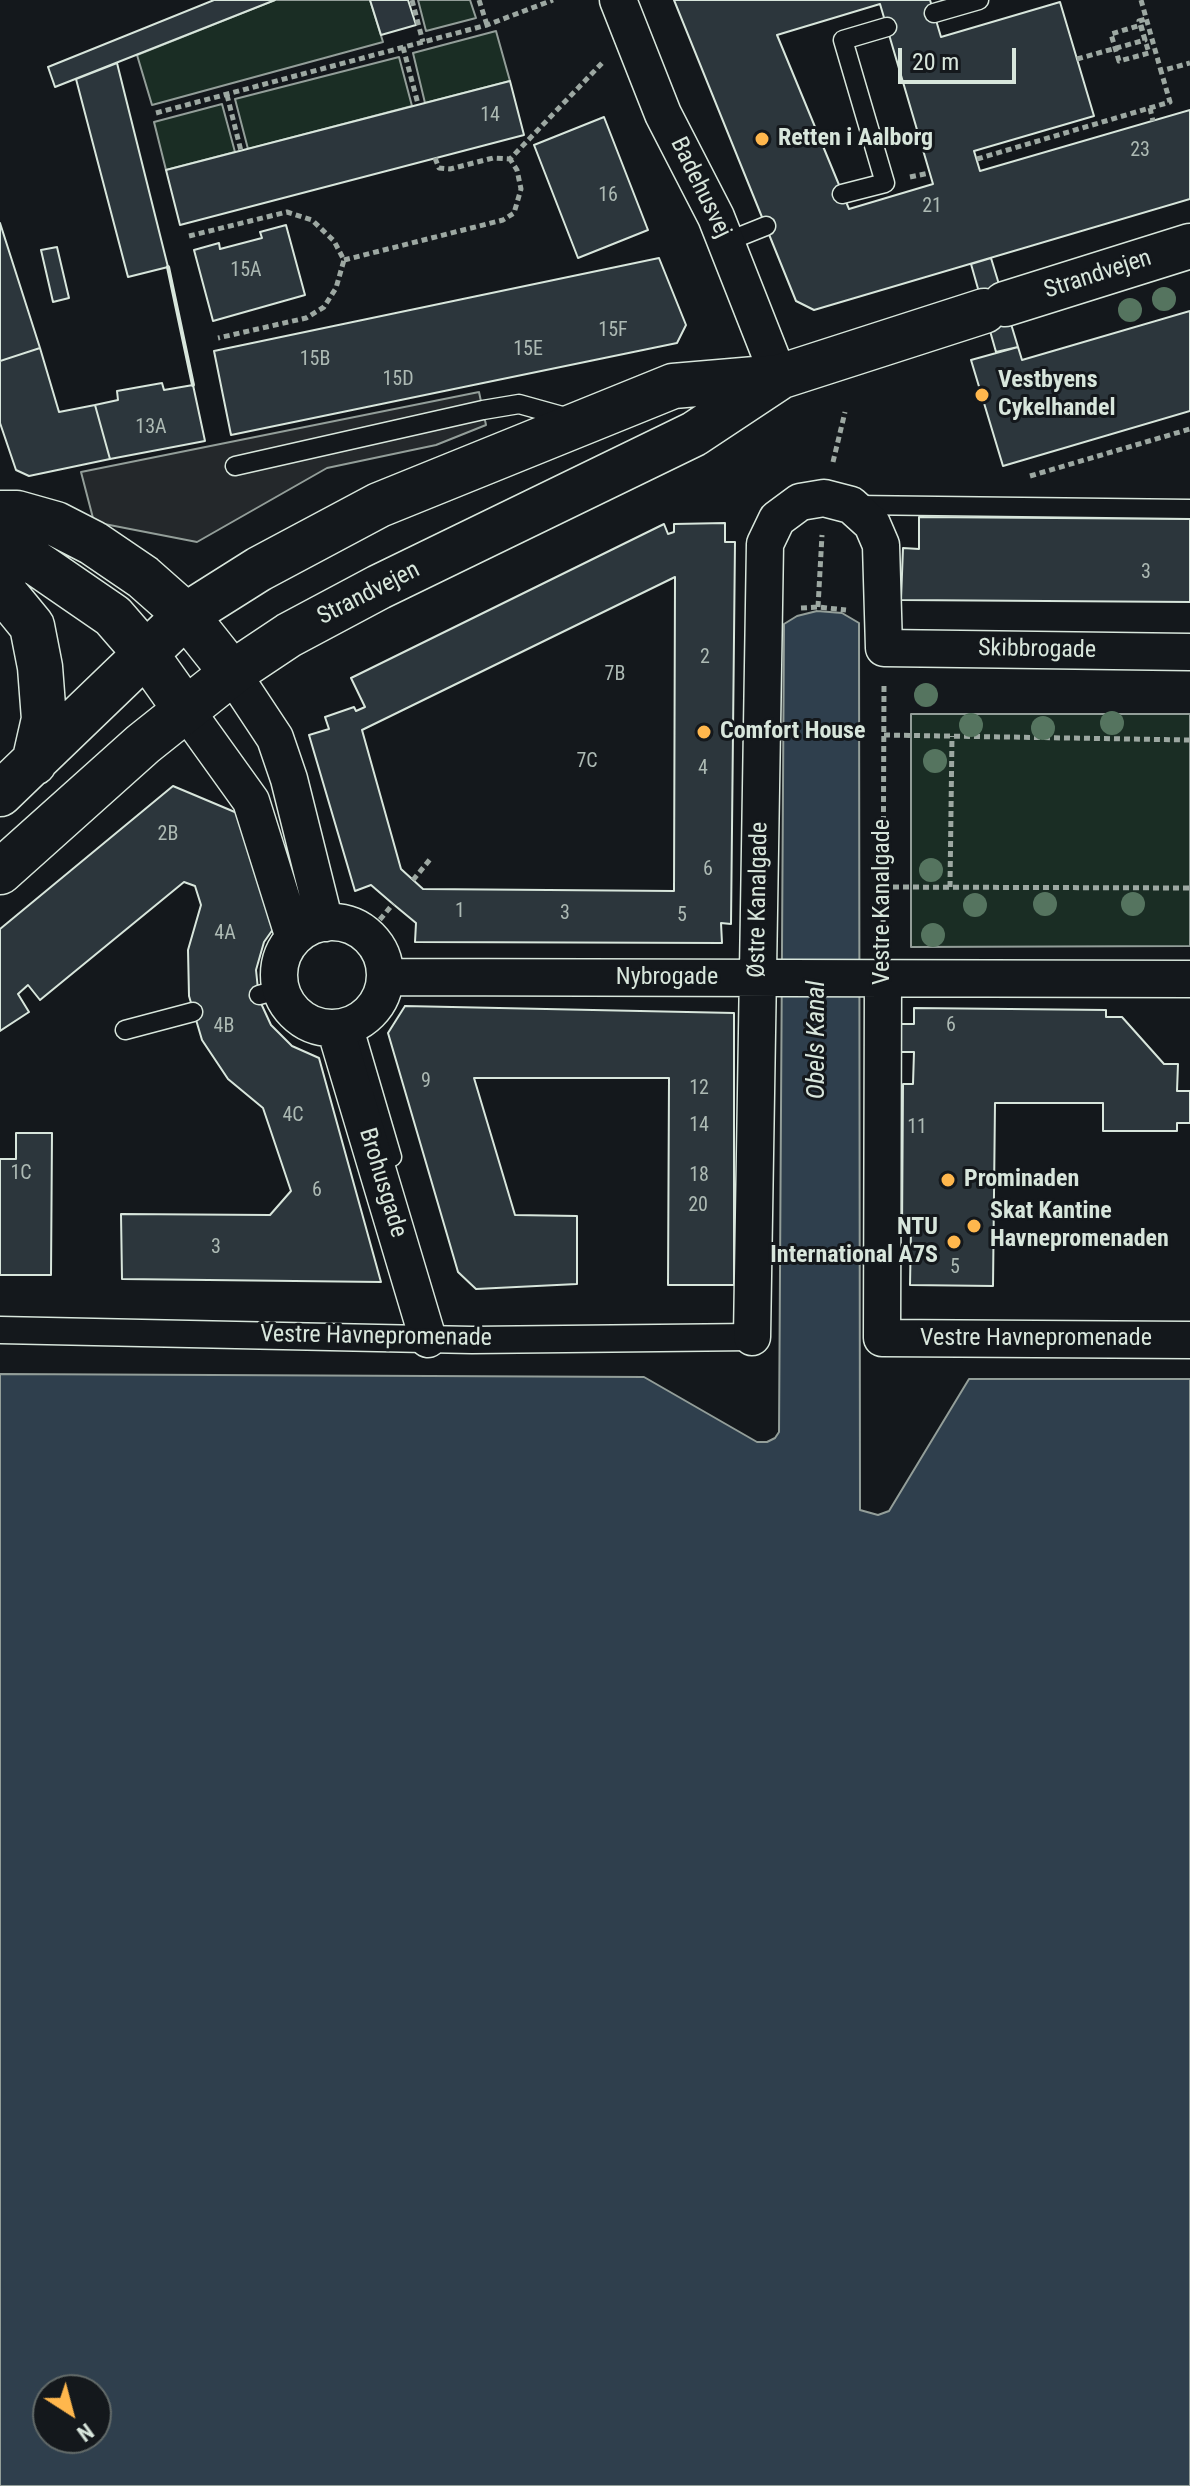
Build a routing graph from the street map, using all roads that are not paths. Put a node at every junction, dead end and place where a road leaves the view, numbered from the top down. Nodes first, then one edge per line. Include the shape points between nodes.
1 (979, 0) edge
2 (934, 13) dead end
3 (624, 16) edge
4 (887, 27) dead end
5 (842, 194) dead end
6 (766, 226) dead end
7 (726, 242) junction
8 (1190, 246) edge
9 (779, 377) junction
10 (584, 422) junction
11 (235, 466) dead end
12 (838, 501) junction
13 (1190, 509) edge
14 (0, 513) edge
15 (0, 550) edge
16 (0, 587) edge
17 (186, 615) junction
18 (1190, 652) edge
19 (146, 654) junction
20 (232, 673) junction
21 (185, 709) junction
22 (34, 763) junction
23 (0, 794) edge
24 (0, 872) edge
25 (310, 930) junction
26 (385, 977) junction
27 (763, 978) junction
28 (875, 978) junction
29 (1190, 979) edge
30 (193, 1012) dead end
31 (344, 1026) junction
32 (125, 1030) dead end
33 (392, 1157) dead end
34 (0, 1330) edge
35 (752, 1337) joint
36 (882, 1338) joint
37 (428, 1339) junction
38 (1190, 1340) edge

1 - 2 lane
3 - 7 street, Badehusvej via 663,114
4 - 5 lane via 843,40 885,183
6 - 7 lane
7 - 9 street, Badehusvej
8 - 9 street, Strandvejen
9 - 10 street, Strandvejen via 673,386
9 - 20 street, Strandvejen via 694,434 379,587 289,635
10 - 11 lane via 519,404
10 - 17 street, Strandvejen via 379,505
12 - 13 lane
12 - 18 street, Skibbrogade via 872,524 881,545 883,635
12 - 27 street, Østre Kanalgade via 800,502 777,519 765,544
14 - 17 street via 56,524 93,543
15 - 19 street via 36,563 105,610
16 - 22 street via 32,626 40,667 44,719
17 - 19 street, Strandvejen
17 - 20 street
19 - 21 street
19 - 22 street, Strandvejen
20 - 21 street, Strandvejen
20 - 25 street via 275,738 289,779
21 - 24 street, Strandvejen
21 - 25 street via 251,801
22 - 23 street, Strandvejen
25 - 26 street via 342,923 358,929 379,950
25 - 31 street via 284,953 270,992 317,1026
26 - 27 street, Nybrogade
26 - 31 street via 368,1014
27 - 28 street, Nybrogade
27 - 35 street, Østre Kanalgade
28 - 29 street, Nybrogade
28 - 36 street, Vestre Kanalgade
30 - 32 lane
31 - 33 lane
31 - 37 street, Brohusgade
34 - 37 street, Vestre Havnepromenade
35 - 37 street, Vestre Havnepromenade
36 - 38 street, Vestre Havnepromenade

